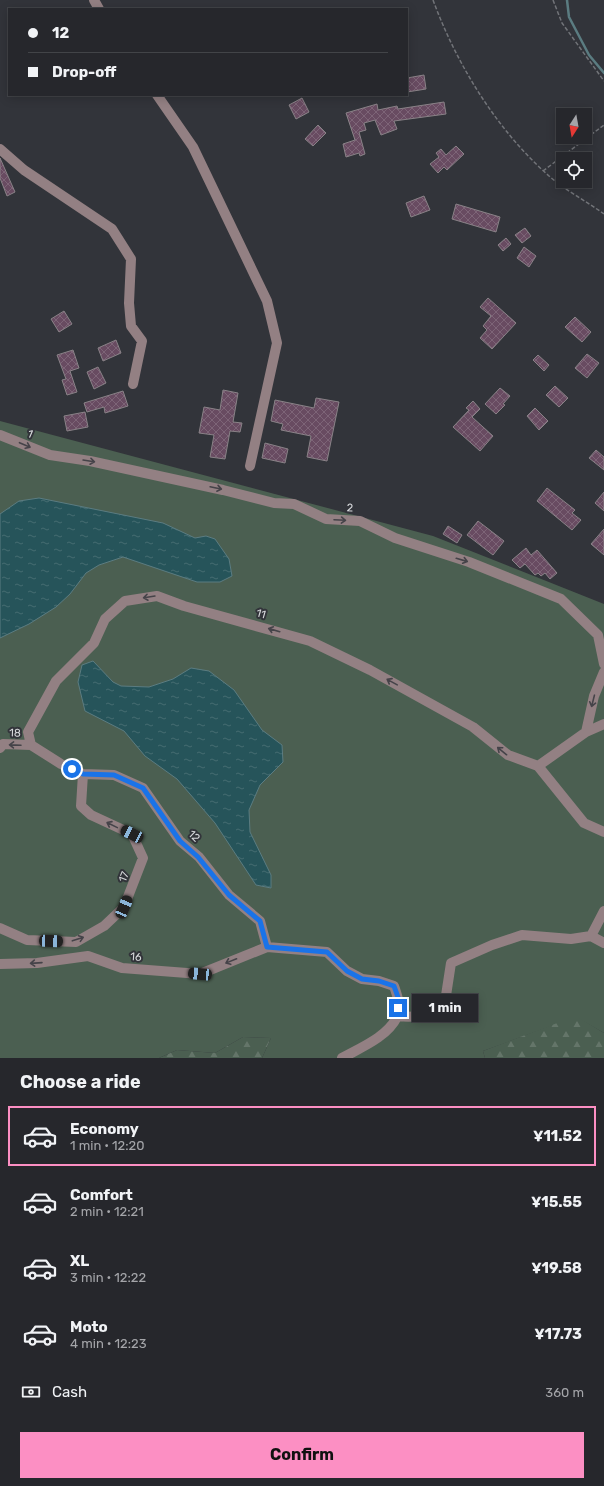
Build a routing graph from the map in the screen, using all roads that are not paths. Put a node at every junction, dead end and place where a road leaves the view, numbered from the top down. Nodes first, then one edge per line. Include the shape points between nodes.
1 (158, 96) edge
2 (0, 149) edge
3 (133, 384) dead end
4 (0, 435) edge
5 (50, 455) joint
6 (250, 466) dead end
7 (601, 637) edge
8 (604, 664) edge
9 (604, 672) edge
10 (604, 724) edge
11 (586, 732) junction
12 (31, 745) junction
13 (0, 748) edge
14 (538, 766) junction
15 (83, 774) junction
16 (604, 832) edge
17 (604, 911) edge
18 (0, 928) edge
19 (591, 936) junction
20 (604, 943) edge
21 (267, 947) junction
22 (0, 964) edge
23 (398, 1016) junction
24 (342, 1058) edge

1 - 6 street via 193,147 267,301 277,343
2 - 3 street via 24,170 112,229 131,259 131,326 142,341
4 -> 5 street, 1
5 -> 7 street, 2 via 90,461 274,503 294,504 326,519 360,521 395,538 469,562 561,599
7 - 8 street, 2
9 -> 11 street via 594,696
10 - 11 street
11 - 14 street
12 -> 13 street, 18 via 3,744
14 -> 12 street, 11 via 508,755 473,727 310,640 184,606 157,596 125,601 105,619 94,643 56,681 28,732
12 - 15 street
14 - 16 street via 584,823
18 -> 15 street, 17 via 27,940 76,942 104,926 124,907 143,858 132,834 91,815 81,806
15 - 21 street, 12 via 114,775 143,788 180,841 198,857 229,895 260,921
17 - 19 street
19 - 20 street
19 - 23 street via 571,939 522,935 492,945 451,963 445,1002 426,1015 412,1018
21 -> 22 street, 16 via 200,974 122,968 88,956 37,963
21 - 23 street via 327,952 347,971 362,979 394,986 399,1000
23 - 24 street via 379,1038

